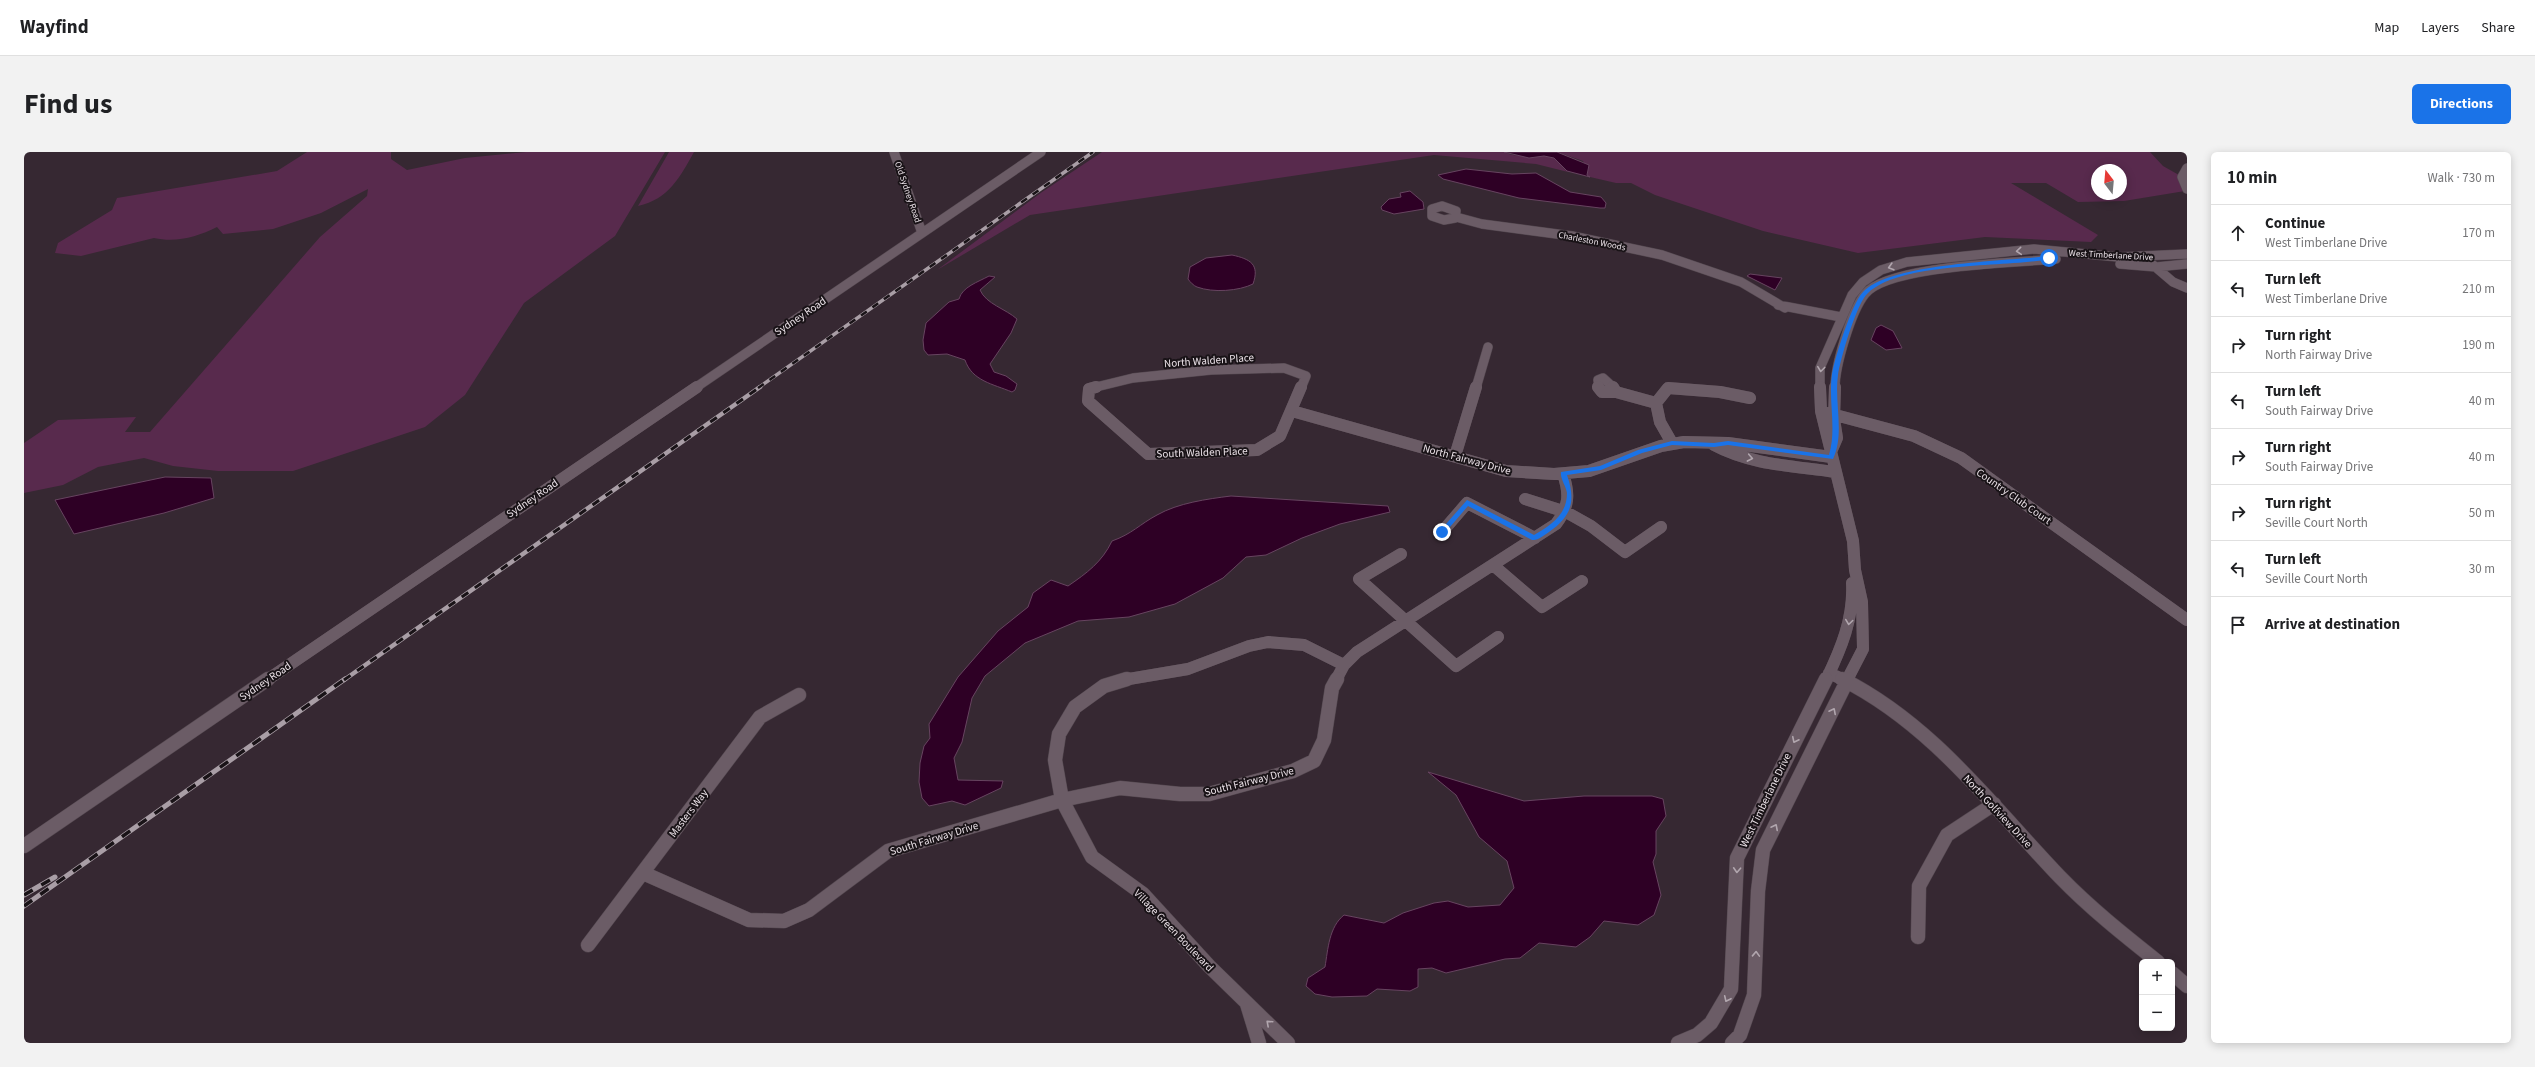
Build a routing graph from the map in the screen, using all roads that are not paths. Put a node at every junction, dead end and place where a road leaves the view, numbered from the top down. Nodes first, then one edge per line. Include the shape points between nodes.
1 (894, 152) edge
2 (1041, 152) edge
3 (2187, 168) edge
4 (2187, 189) edge
5 (1456, 217) dead end
6 (922, 233) junction
7 (2187, 254) edge
8 (2160, 264) junction
9 (2187, 264) edge
10 (2187, 282) edge
11 (2187, 288) edge
12 (1841, 317) junction
13 (1488, 347) dead end
14 (1616, 392) dead end
15 (1750, 398) dead end
16 (1088, 402) joint
17 (1656, 403) junction
18 (1292, 411) junction
19 (1821, 411) junction
20 (1834, 414) junction
21 (1672, 443) junction
22 (1714, 445) junction
23 (1831, 455) junction
24 (1455, 456) junction
25 (1835, 472) junction
26 (1563, 474) junction
27 (1525, 499) dead end
28 (1566, 512) junction
29 (1661, 527) dead end
30 (1442, 532) dead end
31 (1535, 538) junction
32 (1401, 554) dead end
33 (1493, 565) junction
34 (1855, 570) junction
35 (1582, 580) dead end
36 (1406, 620) junction
37 (2187, 620) edge
38 (1498, 637) dead end
39 (1344, 665) junction
40 (1829, 673) junction
41 (1848, 681) junction
42 (799, 694) dead end
43 (1062, 800) junction
44 (1994, 804) junction
45 (24, 846) edge
46 (643, 873) junction
47 (1918, 937) dead end
48 (588, 945) dead end
49 (2154, 959) edge
50 (2175, 976) edge
51 (2187, 986) edge
52 (1247, 1004) junction
53 (1259, 1043) edge
54 (1288, 1043) edge
55 (1678, 1043) edge
56 (1732, 1043) edge

1 - 6 street, Old Sydney Road
2 - 6 street, Sydney Road
3 - 4 street via 2182,177
5 - 12 street, Charleston Woods via 1482,224 1572,236 1662,255 1725,276 1762,300 1785,308
6 - 45 street, Sydney Road
7 - 8 street, West Timberlane Drive
8 - 9 street, West Timberlane Drive
8 - 10 street
8 - 11 street via 2174,282
8 -> 12 street, West Timberlane Drive via 2145,257 2034,250 1907,262 1880,270 1863,282 1852,295
8 - 20 street, West Timberlane Drive via 2049,258 1923,271 1890,278 1865,293 1847,331 1835,375
12 -> 19 street, West Timberlane Drive via 1820,368
13 - 24 street
14 - 17 street
15 - 17 street via 1726,392 1696,392 1668,388
16 - 18 street, South Walden Place via 1148,454 1257,450 1280,436
16 - 18 street, North Walden Place via 1089,389 1109,381 1186,373 1284,368 1306,376
17 - 21 street via 1660,422
18 - 24 street, North Fairway Drive
19 - 20 street, Country Club Court
19 - 23 street, West Timberlane Drive
20 - 23 street, West Timberlane Drive via 1837,438
20 - 37 street, Country Club Court via 1914,436 1961,458
21 - 22 street, North Fairway Drive
21 - 26 street, North Fairway Drive via 1640,452 1601,468
22 - 23 street, North Fairway Drive via 1728,443
22 -> 25 street, North Fairway Drive via 1725,452 1749,458
23 - 25 street, West Timberlane Drive
24 - 26 street, North Fairway Drive via 1506,471
25 - 34 street, West Timberlane Drive via 1853,541
26 - 28 street via 1570,492
27 - 28 street
28 - 29 street via 1591,526 1625,552
28 - 31 street, South Fairway Drive via 1556,524
30 - 31 street via 1467,503
31 - 33 street, South Fairway Drive
32 - 36 street via 1359,578
33 - 35 street via 1542,607
33 - 36 street, South Fairway Drive
34 -> 40 street, West Timberlane Drive via 1852,576 1853,594 1849,628
34 - 41 street, West Timberlane Drive via 1862,602 1864,649
36 - 38 street via 1456,666
36 - 39 street, South Fairway Drive via 1357,652
39 - 43 street, South Fairway Drive via 1332,688 1324,740 1314,761 1293,771 1209,794 1120,788
39 - 43 street, Village Green Boulevard via 1304,645 1268,642 1249,646 1188,670 1128,679 1104,686 1075,707 1059,734 1055,760
40 - 41 street, North Golfview Drive
40 -> 55 street, West Timberlane Drive via 1737,858 1731,989 1723,1007 1712,1022 1694,1039
41 - 44 street, North Golfview Drive via 1908,719
56 -> 41 street, West Timberlane Drive via 1740,1035 1754,995 1758,891 1763,850
42 - 46 street, Masters Way via 760,717
43 - 46 street, South Fairway Drive via 888,851 809,910 784,921 750,920
43 - 52 street, Village Green Boulevard via 1092,857 1143,894
44 - 47 street via 1947,835 1919,886
44 - 49 street, North Golfview Drive via 2049,866 2096,911
46 - 48 street, Masters Way
50 - 51 street
52 - 53 street, Village Green Boulevard
54 -> 52 street, Village Green Boulevard

